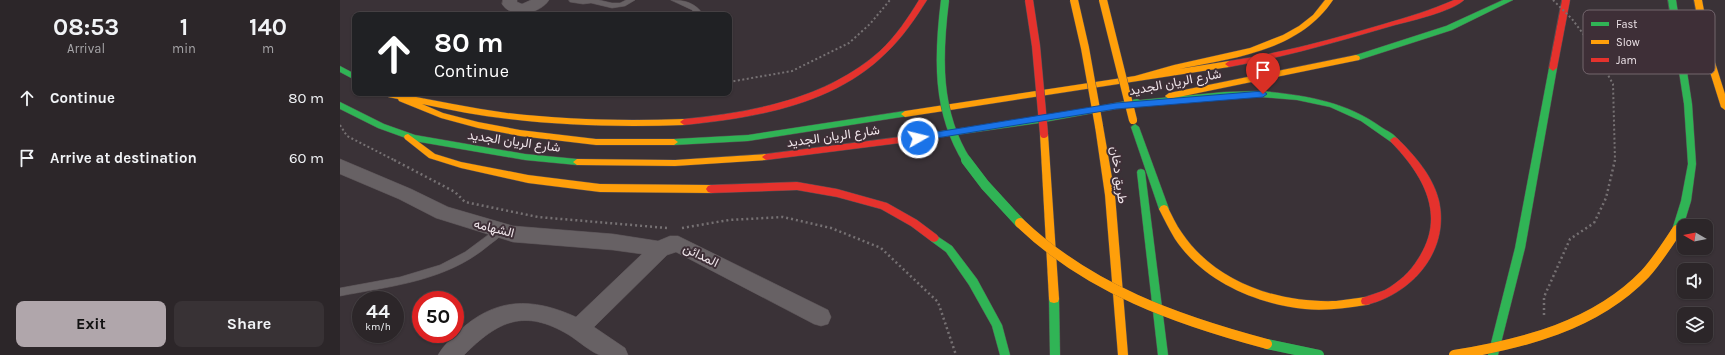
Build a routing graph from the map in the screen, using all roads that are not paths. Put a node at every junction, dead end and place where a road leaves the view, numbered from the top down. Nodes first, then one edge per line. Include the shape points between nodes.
1 (510, 0) edge
2 (542, 0) edge
3 (573, 0) edge
4 (594, 0) edge
5 (631, 0) edge
6 (675, 0) edge
7 (923, 0) edge
8 (945, 0) edge
9 (1029, 0) edge
10 (1074, 0) edge
11 (1103, 0) edge
12 (1329, 0) edge
13 (1460, 0) edge
14 (1508, 0) edge
15 (1566, 0) edge
16 (1672, 0) edge
17 (1698, 0) edge
18 (1674, 10) edge
19 (1700, 10) edge
20 (698, 12) edge
21 (340, 69) edge
22 (1683, 74) edge
23 (1715, 74) edge
24 (352, 75) edge
25 (1133, 79) junction
26 (395, 96) edge
27 (401, 96) edge
28 (340, 105) edge
29 (1116, 106) junction
30 (1725, 107) edge
31 (1134, 124) junction
32 (408, 137) junction
33 (340, 166) edge
34 (499, 231) junction
35 (660, 249) junction
36 (340, 292) edge
37 (821, 317) dead end
38 (579, 328) junction
39 (449, 355) edge
40 (617, 355) edge
41 (1005, 355) edge
42 (1055, 355) edge
43 (1123, 355) edge
44 (1163, 355) edge
45 (1319, 355) edge
46 (1454, 355) edge
47 (1493, 355) edge

1 - 2 street via 509,4 521,10
3 - 4 lane
4 - 5 lane via 614,6
6 - 20 lane via 696,8
7 - 27 main road via 911,23 896,41 853,75 786,104 742,114 691,121 571,121 524,118
8 - 45 main road, bridge via 938,70 947,117 971,168 1029,233 1068,263 1126,298 1178,320 1272,347
9 - 42 main road, bridge via 1044,134 1056,309
10 - 43 main road, طريق دخان, bridge via 1085,48 1110,195
11 - 31 main road, bridge
12 - 25 main road via 1316,18 1285,38 1230,56
13 - 25 main road, شارع الريان الجديد via 1441,9 1354,36 1253,60
14 - 29 main road, شارع الريان الجديد via 1449,28 1356,58
15 - 47 main road via 1520,248
16 - 18 main road, bridge
17 - 19 main road
21 - 24 main road
22 - 46 main road, bridge via 1692,164 1686,201 1677,230 1660,256 1640,279 1612,302 1567,327 1536,338 1480,352
23 - 30 main road
25 - 26 main road, شارع الريان الجديد via 809,130 689,142 596,142 520,133 441,115
28 - 32 main road via 365,119
29 - 31 main road via 1263,94 1310,99 1351,113 1375,125 1392,138 1406,151 1425,176 1434,197 1438,216 1433,245 1423,266 1411,280 1398,289 1356,304 1336,307 1297,305 1254,293 1216,272 1177,235 1162,202
29 - 32 main road, شارع الريان الجديد via 905,140 698,164 640,165 548,161
31 - 44 main road via 1148,218
32 - 41 main road via 432,156 528,179 600,188 662,190 797,186 837,193 884,206 914,223 949,249 973,282 997,325
33 - 34 street, الشهامه via 442,213
34 - 35 street, الشهامه
34 - 36 lane via 472,253 439,270 406,280
35 - 37 street, المدائن via 670,244 678,244
35 - 38 street
38 - 39 street via 538,312 525,310 508,313 487,321
38 - 40 street

